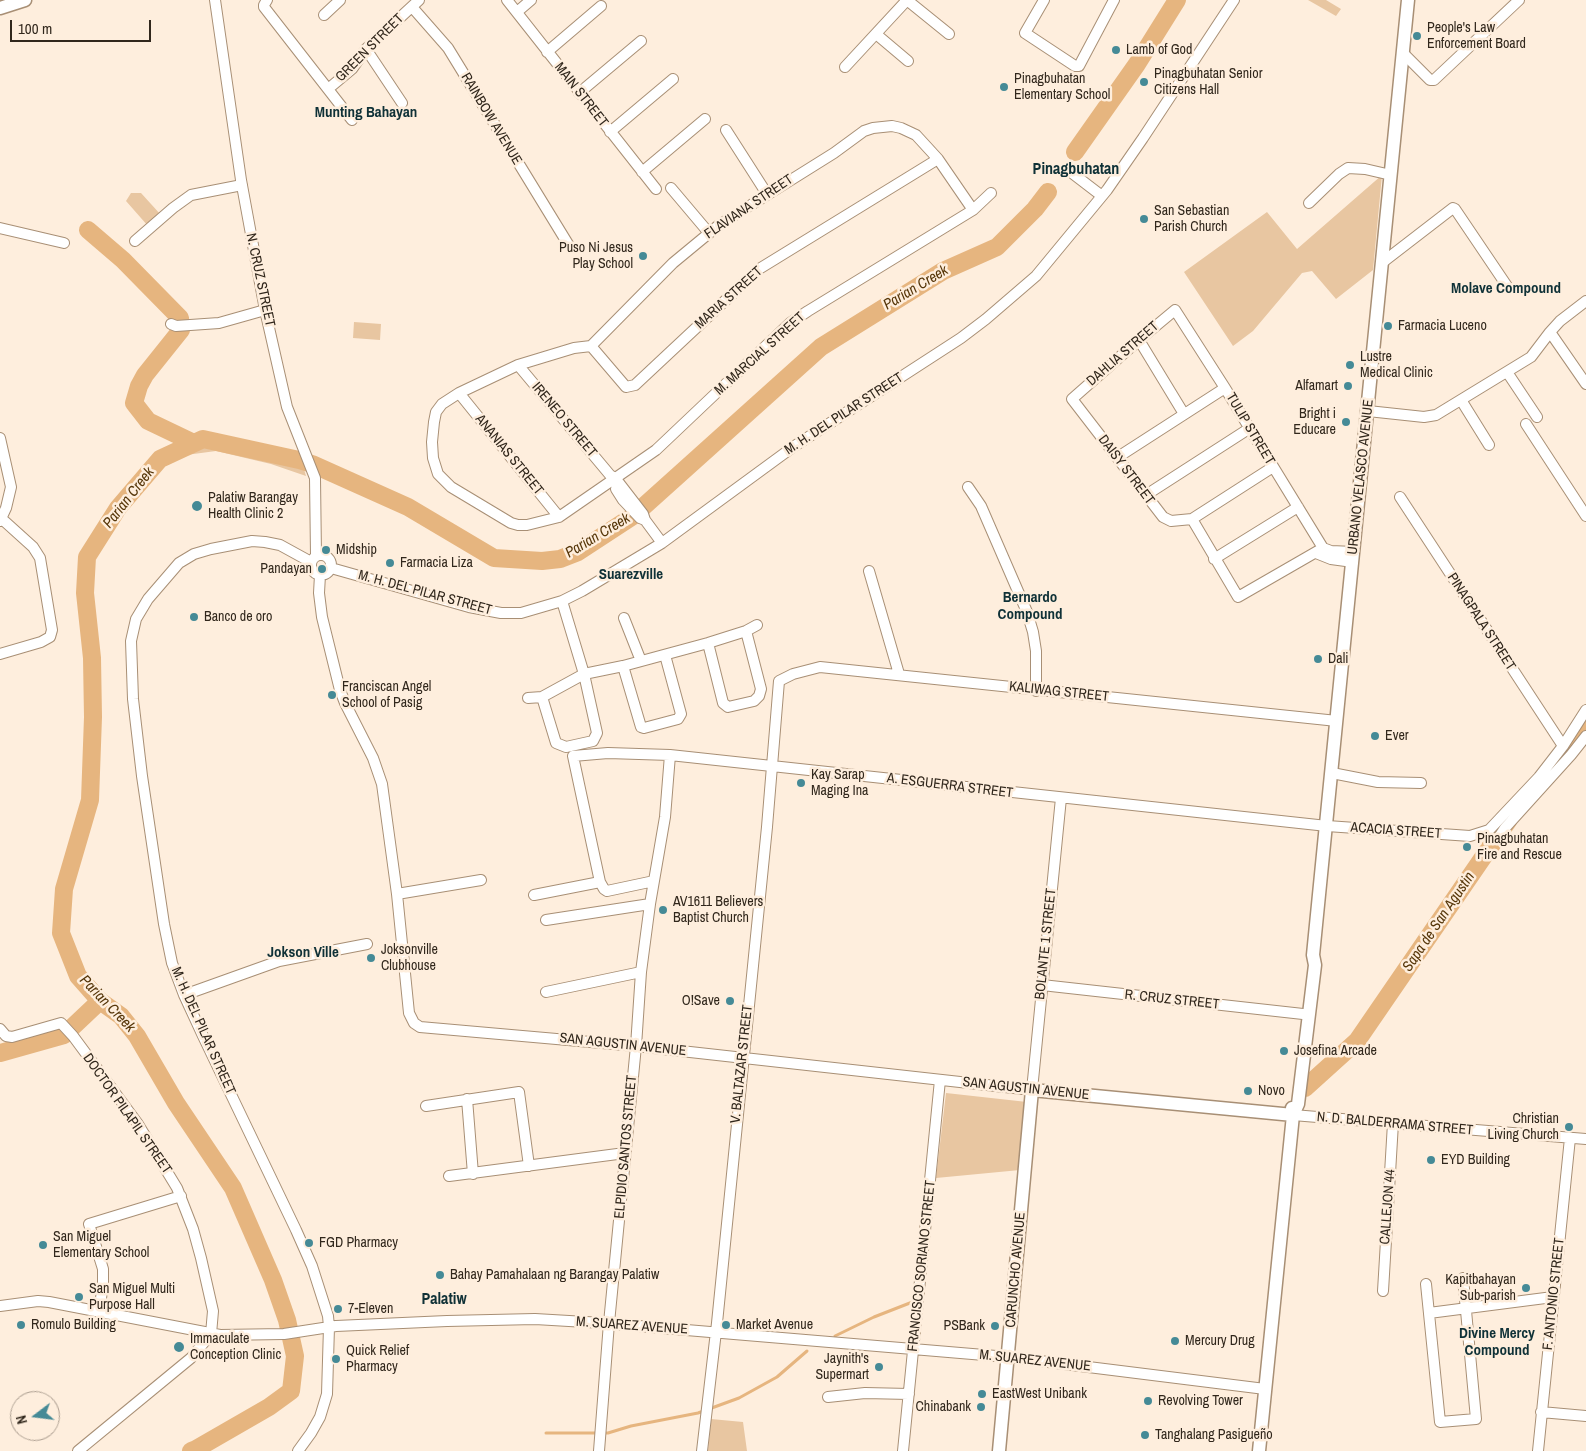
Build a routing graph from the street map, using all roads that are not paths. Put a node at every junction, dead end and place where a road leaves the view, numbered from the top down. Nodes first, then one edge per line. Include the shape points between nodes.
1 (25, 0) edge
2 (215, 0) edge
3 (267, 0) edge
4 (340, 0) edge
5 (506, 0) edge
6 (530, 0) edge
7 (907, 0) edge
8 (1044, 0) edge
9 (1114, 0) edge
10 (1234, 0) edge
11 (1408, 0) edge
12 (1519, 0) edge
13 (416, 3) edge
14 (601, 6) dead end
15 (0, 8) edge
16 (516, 12) junction
17 (324, 15) dead end
18 (876, 34) junction
19 (949, 34) dead end
20 (641, 42) dead end
21 (366, 49) junction
22 (547, 52) junction
23 (1403, 53) junction
24 (908, 61) dead end
25 (845, 68) dead end
26 (673, 79) dead end
27 (328, 89) junction
28 (579, 93) junction
29 (402, 103) dead end
30 (705, 119) dead end
31 (352, 120) dead end
32 (726, 130) dead end
33 (610, 132) junction
34 (938, 159) junction
35 (642, 172) junction
36 (1072, 173) dead end
37 (1391, 175) junction
38 (242, 185) junction
39 (671, 188) dead end
40 (656, 190) dead end
41 (767, 194) junction
42 (991, 194) dead end
43 (1102, 196) junction
44 (1309, 203) dead end
45 (974, 210) junction
46 (0, 228) edge
47 (710, 232) junction
48 (135, 241) dead end
49 (64, 243) dead end
50 (568, 244) dead end
51 (1383, 262) junction
52 (1507, 286) dead end
53 (1586, 301) edge
54 (266, 310) junction
55 (1176, 310) joint
56 (176, 325) dead end
57 (1550, 332) junction
58 (1139, 340) junction
59 (591, 346) junction
60 (518, 365) junction
61 (1507, 372) junction
62 (1586, 384) edge
63 (1225, 388) junction
64 (459, 393) junction
65 (1072, 399) joint
66 (1461, 400) junction
67 (1368, 411) junction
68 (1184, 414) junction
69 (1536, 417) dead end
70 (1526, 424) dead end
71 (1250, 428) junction
72 (0, 438) edge
73 (1489, 445) dead end
74 (1118, 457) junction
75 (1273, 468) junction
76 (613, 479) junction
77 (968, 487) dead end
78 (1146, 495) junction
79 (1400, 497) dead end
80 (1298, 507) junction
81 (1586, 516) edge
82 (559, 517) junction
83 (1192, 519) junction
84 (1, 520) edge
85 (662, 542) junction
86 (1320, 550) junction
87 (1354, 557) junction
88 (314, 559) junction
89 (1214, 559) junction
90 (331, 568) junction
91 (869, 571) dead end
92 (320, 575) junction
93 (562, 601) junction
94 (624, 618) dead end
95 (757, 625) dead end
96 (746, 631) junction
97 (708, 643) junction
98 (0, 654) edge
99 (665, 655) junction
100 (641, 661) junction
101 (623, 666) junction
102 (584, 674) junction
103 (899, 674) junction
104 (781, 678) joint
105 (1036, 690) junction
106 (542, 697) junction
107 (528, 698) dead end
108 (1586, 710) edge
109 (1337, 721) junction
110 (1586, 736) edge
111 (1563, 746) junction
112 (670, 755) junction
113 (772, 766) junction
114 (1332, 772) junction
115 (1421, 784) dead end
116 (1061, 798) junction
117 (1327, 826) junction
118 (1499, 837) dead end
119 (481, 880) dead end
120 (654, 881) junction
121 (600, 882) junction
122 (398, 894) junction
123 (534, 895) dead end
124 (650, 904) junction
125 (546, 920) dead end
126 (367, 944) dead end
127 (1313, 955) junction
128 (641, 972) junction
129 (1042, 985) junction
130 (546, 992) dead end
131 (184, 995) junction
132 (1303, 1014) junction
133 (0, 1029) edge
134 (636, 1046) junction
135 (743, 1058) junction
136 (940, 1080) junction
137 (1032, 1090) junction
138 (467, 1099) junction
139 (426, 1106) dead end
140 (1293, 1115) junction
141 (1394, 1123) junction
142 (1570, 1138) junction
143 (1586, 1139) edge
144 (625, 1153) junction
145 (529, 1166) junction
146 (473, 1174) junction
147 (449, 1176) dead end
148 (181, 1196) junction
149 (1463, 1278) dead end
150 (1426, 1284) dead end
151 (1383, 1290) dead end
152 (1554, 1297) junction
153 (0, 1306) edge
154 (1466, 1308) junction
155 (99, 1311) junction
156 (1429, 1313) junction
157 (609, 1323) junction
158 (329, 1327) junction
159 (716, 1333) junction
160 (211, 1334) junction
161 (914, 1348) junction
162 (1008, 1357) junction
163 (1265, 1389) junction
164 (909, 1394) junction
165 (828, 1397) dead end
166 (1541, 1412) junction
167 (1586, 1416) edge
168 (78, 1451) edge
169 (298, 1451) edge
170 (599, 1451) edge
171 (702, 1451) edge
172 (903, 1451) edge
173 (999, 1451) edge
174 (1259, 1451) edge
175 (1538, 1451) edge

1 - 15 main road
2 - 38 street, N. CRUZ STREET
3 - 27 street via 264,7
4 - 17 street
5 - 16 street, MAIN STREET
6 - 16 street
7 - 18 street
7 - 19 street
8 - 9 street via 1025,33 1075,66 1078,66
10 - 43 street, M. H. DEL PILAR STREET
11 - 23 main road, URBANO VELASCO AVENUE
12 - 23 street via 1434,80 1430,80
13 - 21 street, GREEN STREET
13 - 50 street, RAINBOW AVENUE via 448,48
14 - 22 street
16 - 22 street, MAIN STREET
18 - 24 street
18 - 25 street
20 - 28 street
21 - 27 street, GREEN STREET via 352,70
21 - 29 street
22 - 28 street, MAIN STREET
23 - 37 main road, URBANO VELASCO AVENUE
26 - 33 street
27 - 31 street
28 - 33 street, MAIN STREET
30 - 35 street
32 - 41 street
33 - 35 street, MAIN STREET
34 - 41 street, FLAVIANA STREET via 909,131 892,126 873,128
34 - 45 street, FLAVIANA STREET
34 - 59 street, MARIA STREET via 759,269 635,386 626,387
35 - 40 street, MAIN STREET
36 - 43 street
37 - 44 street via 1348,168
37 - 51 main road, URBANO VELASCO AVENUE
38 - 48 street via 191,195
38 - 54 street, N. CRUZ STREET
39 - 47 street
41 - 47 street, FLAVIANA STREET
42 - 45 street, M. MARCIAL STREET
43 - 85 street, M. H. DEL PILAR STREET via 1036,276 986,320 793,447
45 - 76 street, M. MARCIAL STREET via 790,323 656,450
46 - 49 street
47 - 59 street, FLAVIANA STREET via 673,263
51 - 52 street via 1454,208
51 - 67 main road, URBANO VELASCO AVENUE
53 - 57 street
54 - 56 street via 219,323
54 - 88 street, N. CRUZ STREET via 287,407 314,474
55 - 58 street, DAHLIA STREET
55 - 63 street, TULIP STREET
57 - 61 street via 1531,358
57 - 62 street
58 - 65 street, DAHLIA STREET
58 - 68 street
59 - 60 street
60 - 64 street, M. MARCIAL STREET
60 - 76 street, IRENEO STREET
61 - 66 street
61 - 69 street
63 - 68 street
63 - 71 street, TULIP STREET
64 - 82 street, ANANIAS STREET
64 - 82 street, M. MARCIAL STREET via 438,408 434,422 433,458 438,474 451,487 518,526
65 - 74 street, DAISY STREET
66 - 67 street via 1436,415 1424,417
66 - 73 street
67 - 87 main road, URBANO VELASCO AVENUE
68 - 74 street
70 - 81 street
71 - 75 street, TULIP STREET
71 - 78 street
72 - 84 street via 10,479 10,497
74 - 78 street, DAISY STREET
75 - 80 street, TULIP STREET
75 - 83 street
76 - 82 street, M. MARCIAL STREET
76 - 85 street, IRENEO STREET
77 - 105 street via 981,506 1027,612 1036,651
78 - 83 street, DAISY STREET via 1163,517
79 - 111 street, PINAGPALA STREET
80 - 86 street, TULIP STREET
80 - 89 street
83 - 89 street
84 - 98 street via 34,547 40,558 52,630 50,637 42,642
85 - 93 street, M. H. DEL PILAR STREET
86 - 87 street via 1331,559
86 - 89 street via 1238,597
87 - 109 main road, URBANO VELASCO AVENUE
88 - 90 street via 323,554 331,561
88 - 92 street via 313,572
88 - 131 street, M. H. DEL PILAR STREET via 274,542 252,541 211,548 179,563 148,599 136,619 130,641 142,776 164,924 172,963
90 - 92 street via 327,574
90 - 93 street, M. H. DEL PILAR STREET via 501,613 521,613
91 - 103 street
92 - 122 street, SAN AGUSTIN AVENUE via 322,617 340,690 382,784
93 - 102 street
94 - 100 street
95 - 96 street
96 - 97 street
96 - 97 street via 761,689 754,701 728,707 723,703
97 - 99 street
99 - 100 street
99 - 101 street via 681,714 678,719 644,728 641,727
100 - 101 street
101 - 102 street
102 - 106 street
102 - 106 street via 597,733 594,741 566,747 556,743
103 - 104 street, KALIWAG STREET via 820,667
103 - 105 street, KALIWAG STREET
104 - 113 street, V. BALTAZAR STREET
105 - 109 street, KALIWAG STREET
106 - 107 street
108 - 111 street, ACACIA STREET
109 - 114 main road, URBANO VELASCO AVENUE
110 - 118 street
111 - 117 street, ACACIA STREET via 1490,830 1482,833 1457,836
112 - 113 street, A. ESGUERRA STREET
112 - 120 street, ELPIDIO SANTOS STREET via 665,817
112 - 121 street, A. ESGUERRA STREET via 608,753 573,756
113 - 116 street, A. ESGUERRA STREET
113 - 135 street, V. BALTAZAR STREET
114 - 115 street via 1378,782
114 - 117 main road, URBANO VELASCO AVENUE
116 - 117 street, A. ESGUERRA STREET
116 - 129 street, BOLANTE 1 STREET
117 - 127 main road, URBANO VELASCO AVENUE
119 - 122 street
120 - 121 street via 607,891
120 - 124 street, ELPIDIO SANTOS STREET
121 - 123 street
122 - 134 street, SAN AGUSTIN AVENUE via 409,1013 414,1024 426,1028
124 - 125 street
124 - 128 street, ELPIDIO SANTOS STREET
126 - 131 street via 280,961
127 - 132 main road, URBANO VELASCO AVENUE
127 - 140 main road, URBANO VELASCO AVENUE via 1315,965 1298,1104
128 - 130 street
128 - 134 street, ELPIDIO SANTOS STREET
129 - 132 street, R. CRUZ STREET
129 - 137 street, BOLANTE 1 STREET
131 - 158 street, M. H. DEL PILAR STREET via 312,1266
132 - 140 main road, URBANO VELASCO AVENUE
133 - 148 street, DOCTOR PILAPIL STREET via 12,1037 60,1023 68,1030 138,1124
134 - 135 street, SAN AGUSTIN AVENUE
134 - 144 street, ELPIDIO SANTOS STREET
135 - 136 street, SAN AGUSTIN AVENUE
135 - 159 street, V. BALTAZAR STREET
136 - 137 street, SAN AGUSTIN AVENUE
136 - 161 street, FRANCISCO SORIANO STREET
137 - 140 main road, SAN AGUSTIN AVENUE
137 - 162 main road, CARUNCHO AVENUE
138 - 139 street
138 - 145 street via 519,1092
138 - 146 street
140 - 141 street, N. D. BALDERRAMA STREET
140 - 163 main road
141 - 142 street, N. D. BALDERRAMA STREET
141 - 151 street, CALLEJON 44
142 - 143 street, N. D. BALDERRAMA STREET
142 - 152 street, F. ANTONIO STREET
144 - 145 street
144 - 157 street, ELPIDIO SANTOS STREET
145 - 146 street
146 - 147 street
148 - 155 street via 90,1224 103,1269
148 - 160 street, DOCTOR PILAPIL STREET via 206,1276 212,1311
149 - 154 street
150 - 156 street
152 - 154 street
152 - 166 street, F. ANTONIO STREET
153 - 155 street, M. SUAREZ AVENUE via 38,1300
154 - 156 street
154 - 156 street via 1476,1419 1440,1422
155 - 160 street, M. SUAREZ AVENUE
157 - 158 street, M. SUAREZ AVENUE via 447,1321
157 - 159 street, M. SUAREZ AVENUE
157 - 170 street, ELPIDIO SANTOS STREET
158 - 160 street, M. SUAREZ AVENUE via 284,1334
158 - 169 street, M. H. DEL PILAR STREET via 327,1394 320,1417
159 - 161 street, M. SUAREZ AVENUE
159 - 171 street, V. BALTAZAR STREET
160 - 168 street via 191,1358
161 - 162 street, M. SUAREZ AVENUE
161 - 164 street, FRANCISCO SORIANO STREET
162 - 163 street, M. SUAREZ AVENUE
162 - 173 main road, CARUNCHO AVENUE
163 - 174 main road
164 - 165 street via 865,1393
164 - 172 street, FRANCISCO SORIANO STREET
166 - 167 street
166 - 175 street, F. ANTONIO STREET

